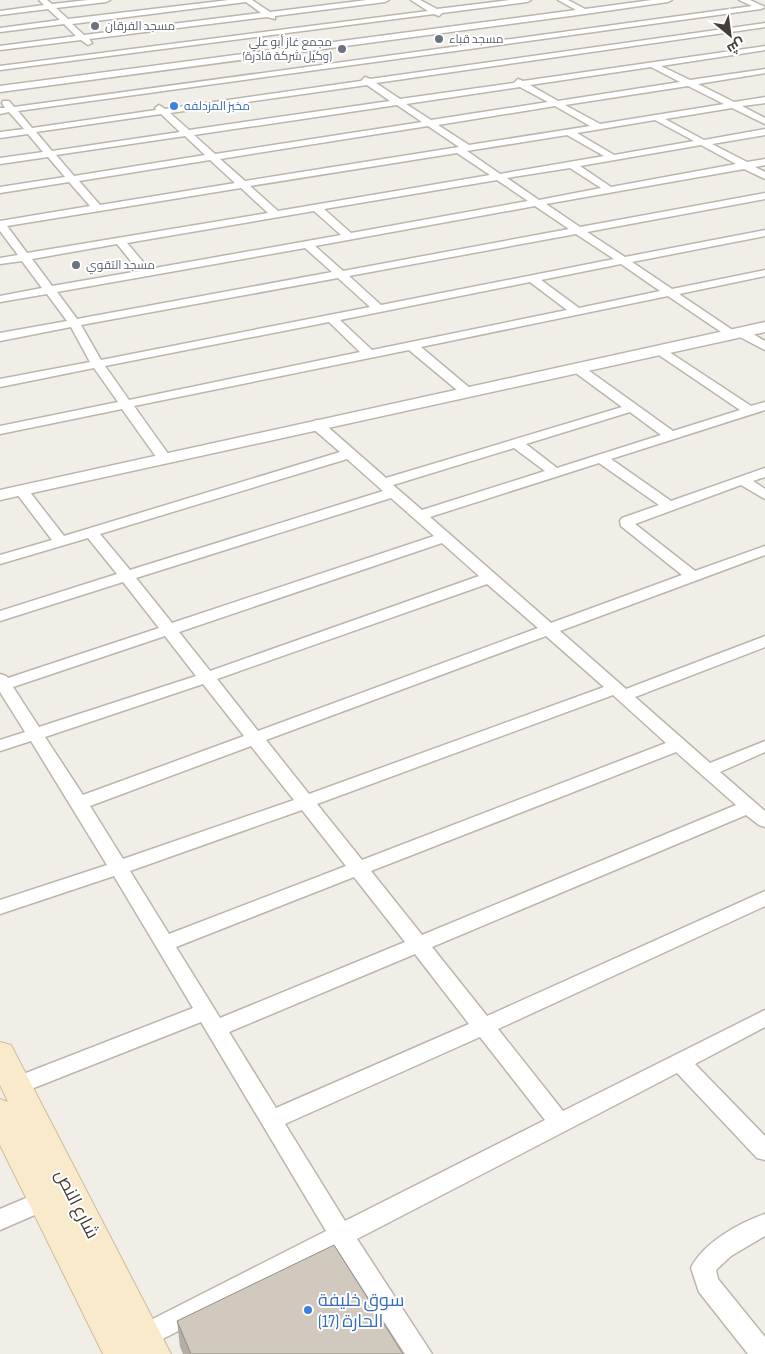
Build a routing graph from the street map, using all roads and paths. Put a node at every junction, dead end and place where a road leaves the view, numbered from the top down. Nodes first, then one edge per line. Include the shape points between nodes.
1 (42, 0) edge
2 (106, 0) edge
3 (247, 0) edge
4 (385, 0) edge
5 (415, 0) edge
6 (526, 0) edge
7 (562, 0) edge
8 (668, 0) edge
9 (743, 0) edge
10 (50, 7) junction
11 (763, 7) edge
12 (0, 12) edge
13 (436, 12) junction
14 (585, 12) junction
15 (270, 15) junction
16 (65, 22) junction
17 (765, 25) edge
18 (614, 26) junction
19 (463, 28) junction
20 (0, 30) edge
21 (292, 30) junction
22 (723, 32) junction
23 (300, 36) dead end
24 (732, 36) dead end
25 (83, 38) junction
26 (740, 40) dead end
27 (309, 41) dead end
28 (648, 43) junction
29 (492, 44) junction
30 (317, 47) junction
31 (618, 47) junction
32 (0, 48) edge
33 (763, 49) edge
34 (523, 60) junction
35 (342, 64) junction
36 (490, 65) junction
37 (653, 65) junction
38 (0, 68) edge
39 (765, 72) edge
40 (121, 73) junction
41 (369, 83) junction
42 (520, 83) junction
43 (689, 84) junction
44 (0, 89) edge
45 (0, 96) edge
46 (765, 100) edge
47 (398, 102) junction
48 (557, 104) junction
49 (733, 105) junction
50 (12, 110) junction
51 (0, 111) edge
52 (164, 112) junction
53 (657, 118) junction
54 (765, 121) edge
55 (430, 124) junction
56 (599, 127) junction
57 (30, 131) junction
58 (569, 132) junction
59 (765, 132) edge
60 (188, 134) junction
61 (0, 135) edge
62 (704, 143) junction
63 (463, 149) junction
64 (50, 154) junction
65 (212, 157) junction
66 (613, 158) junction
67 (0, 161) edge
68 (765, 162) edge
69 (572, 165) junction
70 (747, 166) junction
71 (765, 176) edge
72 (500, 177) junction
73 (72, 179) junction
74 (242, 184) junction
75 (0, 190) edge
76 (610, 190) junction
77 (765, 196) edge
78 (537, 203) junction
79 (97, 208) junction
80 (317, 208) junction
81 (276, 215) junction
82 (577, 230) junction
83 (765, 233) edge
84 (349, 236) junction
85 (120, 241) junction
86 (307, 244) junction
87 (24, 257) junction
88 (621, 260) junction
89 (0, 262) edge
90 (146, 272) junction
91 (340, 274) junction
92 (765, 274) edge
93 (531, 278) junction
94 (49, 290) junction
95 (669, 293) junction
96 (0, 299) edge
97 (378, 308) junction
98 (577, 312) junction
99 (330, 317) junction
100 (74, 323) junction
101 (765, 326) edge
102 (735, 333) junction
103 (0, 337) edge
104 (412, 346) junction
105 (765, 346) edge
106 (660, 350) junction
107 (369, 354) junction
108 (97, 364) junction
109 (577, 368) junction
110 (0, 383) edge
111 (467, 392) junction
112 (126, 404) junction
113 (765, 406) edge
114 (631, 408) junction
115 (750, 411) junction
116 (316, 424) junction
117 (0, 430) edge
118 (671, 436) junction
119 (516, 443) junction
120 (348, 454) junction
121 (164, 458) junction
122 (601, 458) junction
123 (765, 472) edge
124 (556, 473) junction
125 (742, 480) junction
126 (387, 488) junction
127 (21, 490) junction
128 (0, 495) edge
129 (765, 495) edge
130 (668, 505) junction
131 (419, 516) junction
132 (92, 533) junction
133 (442, 538) junction
134 (61, 542) junction
135 (765, 550) edge
136 (0, 560) edge
137 (692, 576) junction
138 (128, 577) junction
139 (489, 578) junction
140 (0, 616) edge
141 (170, 629) junction
142 (547, 629) junction
143 (765, 641) edge
144 (208, 677) junction
145 (2, 682) edge
146 (618, 693) junction
147 (34, 735) junction
148 (256, 738) junction
149 (678, 745) junction
150 (0, 746) edge
151 (765, 746) edge
152 (707, 771) junction
153 (306, 802) junction
154 (79, 803) junction
155 (748, 807) junction
156 (765, 822) edge
157 (118, 868) junction
158 (357, 868) junction
159 (765, 898) edge
160 (0, 907) edge
161 (163, 944) junction
162 (418, 945) junction
163 (765, 1018) edge
164 (210, 1020) junction
165 (483, 1026) junction
166 (0, 1054) edge
167 (680, 1062) junction
168 (8, 1099) edge
169 (271, 1120) junction
170 (560, 1123) junction
171 (765, 1151) edge
172 (44, 1200) junction
173 (0, 1220) edge
174 (765, 1224) edge
175 (341, 1235) junction
176 (129, 1349) edge
177 (419, 1354) edge
178 (763, 1354) edge

1 - 10 street
2 - 10 street
3 - 15 street
3 - 16 street
4 - 15 street
5 - 13 street
6 - 13 street
7 - 14 street
8 - 14 street
9 - 11 street
10 - 12 street
10 - 16 street
11 - 18 street
13 - 19 street
13 - 21 street
14 - 18 street
14 - 19 street
15 - 21 street
15 - 25 street
16 - 20 street
16 - 25 street
17 - 22 street
18 - 28 street
18 - 29 street
19 - 29 street
19 - 30 street
21 - 23 street
21 - 40 street
22 - 24 street
22 - 28 street
25 - 32 street
25 - 40 street
26 - 33 street
27 - 30 street
28 - 31 street
29 - 34 street
29 - 35 street
30 - 35 street
30 - 40 street
31 - 34 street
31 - 37 street
33 - 37 street
34 - 36 street
35 - 40 street
35 - 41 street
36 - 41 street
36 - 42 street
37 - 42 street
37 - 43 street
38 - 40 street
39 - 43 street
40 - 44 street
40 - 50 street
40 - 52 street
41 - 47 street
41 - 52 street
42 - 47 street
42 - 48 street
43 - 48 street
43 - 49 street
45 - 50 street
46 - 49 street
47 - 55 street
47 - 60 street
48 - 55 street
48 - 56 street
49 - 53 street
49 - 54 street
50 - 51 street
50 - 57 street
52 - 57 street
52 - 60 street
53 - 56 street
53 - 62 street
55 - 63 street
55 - 65 street
56 - 58 street
57 - 61 street
57 - 64 street
58 - 63 street
58 - 66 street
59 - 62 street
60 - 64 street
60 - 65 street
62 - 66 street
62 - 70 street
63 - 72 street
63 - 74 street
64 - 67 street
64 - 73 street
65 - 73 street
65 - 74 street
66 - 69 street
68 - 70 street
69 - 72 street
69 - 76 street
70 - 71 street
70 - 76 street
72 - 78 street
72 - 80 street
73 - 75 street
73 - 79 street
74 - 79 street
74 - 81 street
76 - 78 street
77 - 82 street
78 - 82 street
78 - 84 street
79 - 87 street via 0,224
80 - 81 street
80 - 84 street
81 - 85 street
82 - 88 street
82 - 91 street
83 - 88 street
84 - 86 street
85 - 87 street
85 - 90 street
86 - 90 street
86 - 91 street
87 - 89 street
87 - 94 street
88 - 93 street
88 - 95 street
90 - 94 street
91 - 97 street
91 - 100 street
92 - 95 street
93 - 97 street
93 - 98 street
94 - 96 street
94 - 100 street
95 - 98 street
95 - 102 street
97 - 99 street
98 - 104 street
99 - 107 street
99 - 108 street
100 - 103 street
100 - 108 street
101 - 102 street
102 - 105 street
102 - 106 street
104 - 107 street
104 - 111 street
106 - 109 street
106 - 115 street
107 - 112 street
108 - 110 street
108 - 112 street
109 - 111 street
109 - 114 street
111 - 116 street
112 - 117 street
112 - 121 street
113 - 115 street
114 - 118 street
114 - 119 street
115 - 118 street
116 - 120 street
116 - 121 street
118 - 122 street
119 - 124 street
119 - 126 street
120 - 126 street
120 - 132 street
121 - 127 street
122 - 124 street
122 - 130 street
123 - 125 street
124 - 131 street
125 - 129 street
125 - 130 street
126 - 131 street
126 - 138 street
127 - 128 street
127 - 134 street
130 - 137 street via 630,519 626,524
131 - 133 street
132 - 134 street
132 - 138 street
133 - 139 street
133 - 141 street
134 - 136 street
135 - 137 street
137 - 142 street
138 - 140 street
138 - 141 street
139 - 142 street
139 - 144 street
141 - 144 street
141 - 145 street
142 - 146 street
142 - 148 street
143 - 146 street
144 - 147 street
144 - 148 street
145 - 147 street
146 - 149 street
146 - 153 street
147 - 150 street
147 - 154 street
148 - 153 street
148 - 154 street
149 - 152 street
149 - 158 street
151 - 152 street
152 - 155 street
153 - 157 street
153 - 158 street
154 - 157 street
155 - 156 street
155 - 162 street
157 - 160 street
157 - 161 street
158 - 161 street
158 - 162 street
159 - 165 street
161 - 164 street
162 - 164 street
162 - 165 street
163 - 167 street
164 - 168 street
164 - 169 street
165 - 169 street
165 - 170 street
166 - 168 main road, شارع النص
167 - 170 street
167 - 171 street
168 - 172 main road, شارع النص
168 - 176 main road, شارع النص
169 - 175 street
170 - 175 street
172 - 173 street
172 - 176 main road, شارع النص
174 - 178 street via 718,1252 703,1268 708,1284
175 - 176 street
175 - 177 street

